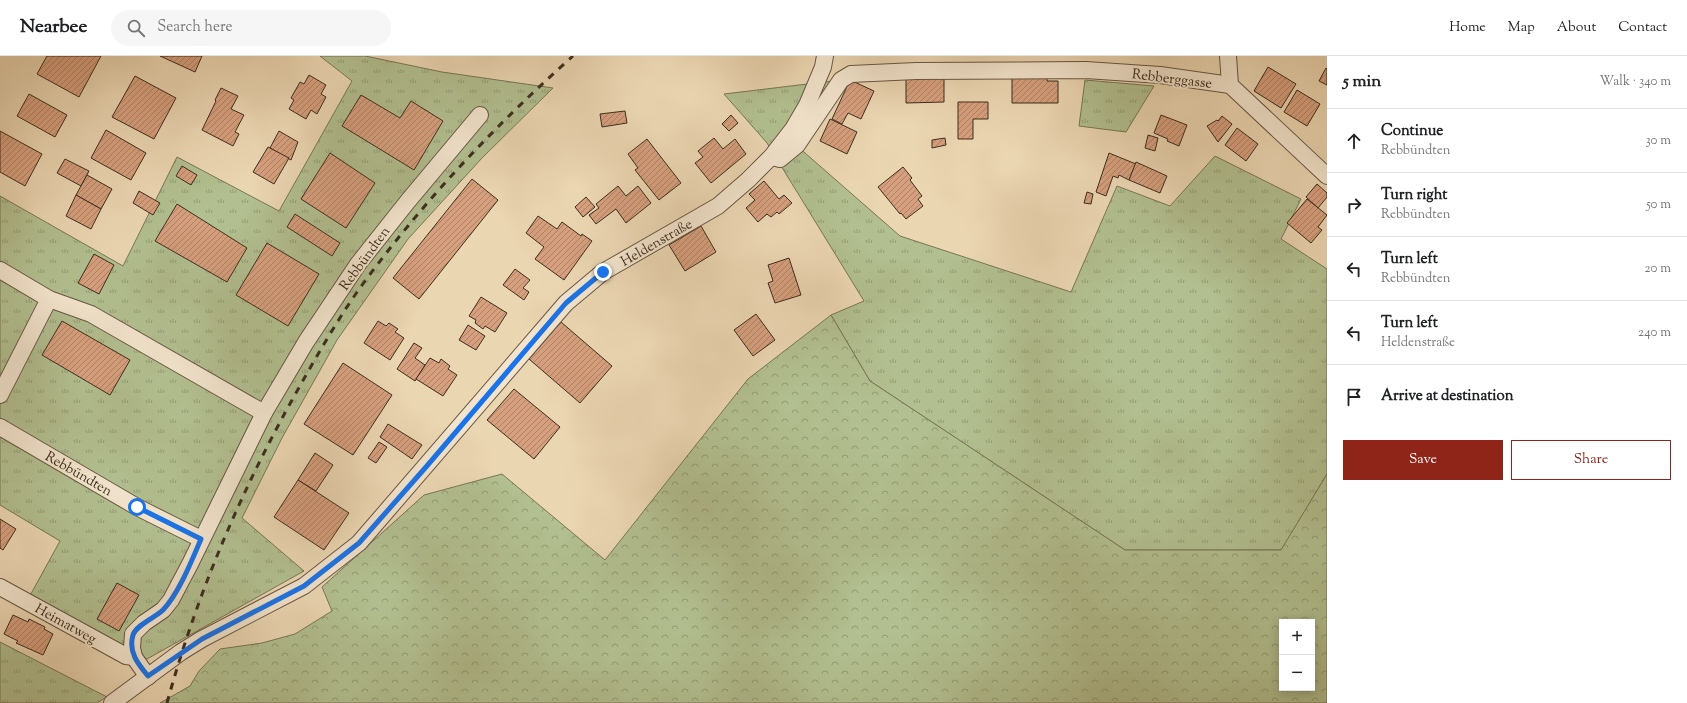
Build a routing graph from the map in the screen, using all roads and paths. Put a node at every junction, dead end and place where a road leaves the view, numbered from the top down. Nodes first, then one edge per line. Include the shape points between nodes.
1 (825, 56) edge
2 (1228, 56) edge
3 (1230, 85) junction
4 (480, 115) dead end
5 (772, 156) junction
6 (1327, 176) edge
7 (0, 270) edge
8 (49, 299) junction
9 (0, 395) edge
10 (264, 413) junction
11 (0, 427) edge
12 (201, 539) junction
13 (0, 586) edge
14 (134, 657) junction
15 (148, 676) junction
16 (112, 703) edge

1 - 5 street, Heldenstraße via 807,105 793,129
2 - 3 street, Rebberggasse
3 - 5 street, Rebberggasse via 1160,75 1086,70 850,74 840,80 797,145 780,159
3 - 6 street, Rebberggasse
4 - 10 street, Rebbündten via 358,264 306,342
5 - 15 street, Heldenstraße via 718,206 603,272 566,303 359,543 304,586 202,639
7 - 8 street
8 - 9 street
8 - 10 street via 91,314
10 - 12 street, Rebbündten
11 - 12 street, Rebbündten via 137,507
12 - 14 street, Rebbündten via 171,600 163,610 133,634
13 - 14 street, Heimatweg via 126,656
14 - 15 street
15 - 16 street, Heldenstraße

